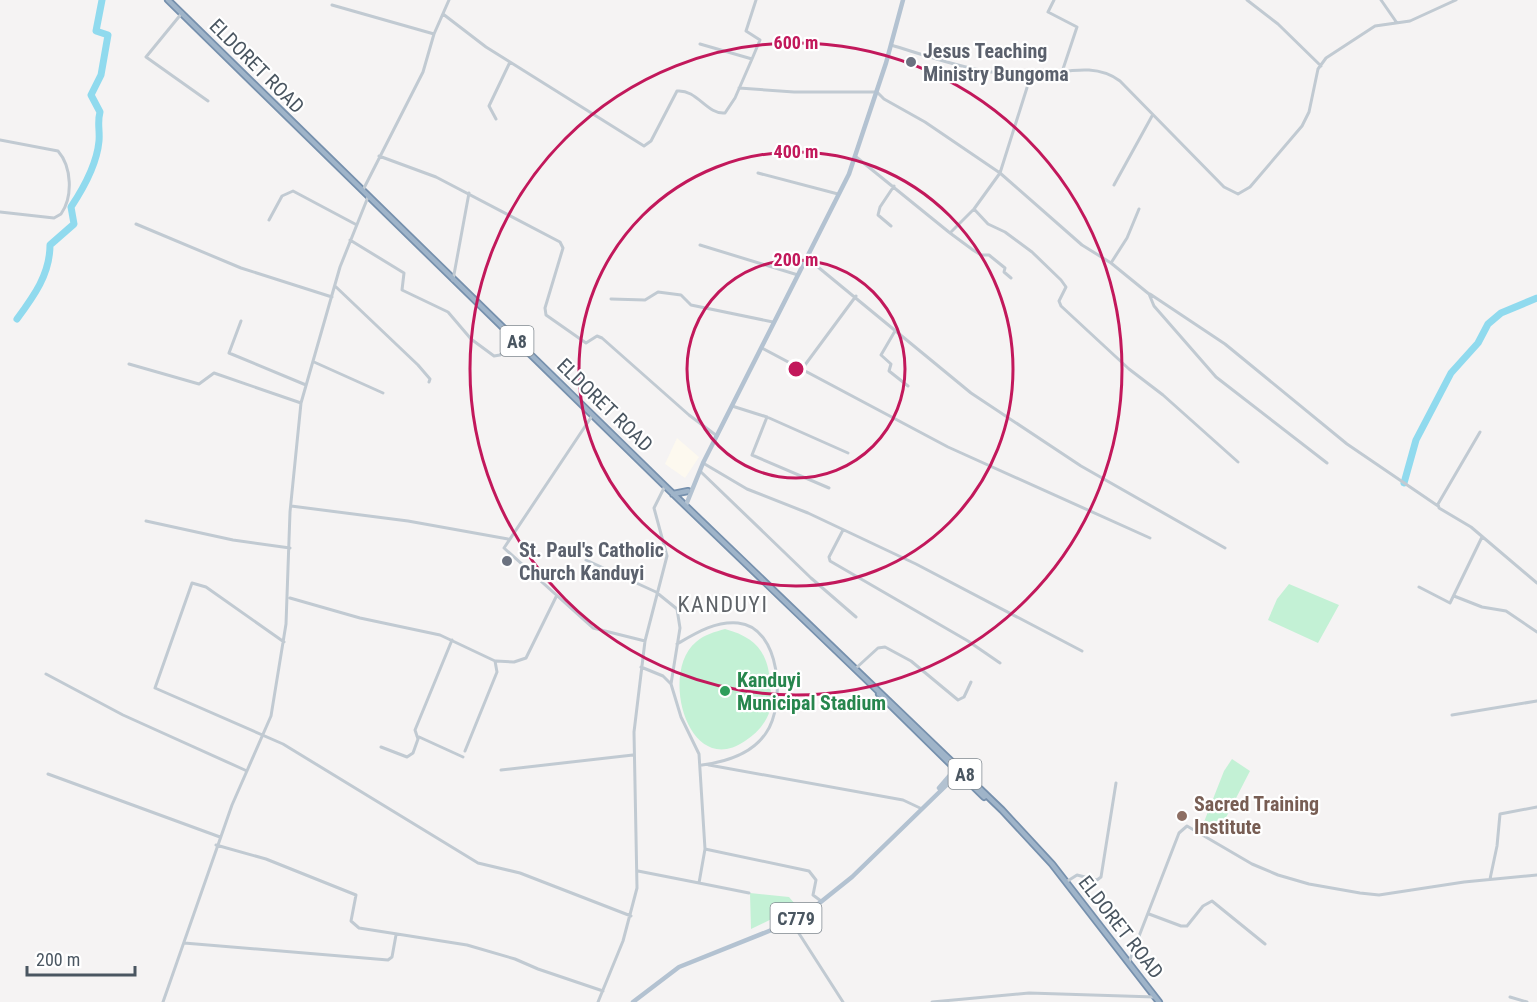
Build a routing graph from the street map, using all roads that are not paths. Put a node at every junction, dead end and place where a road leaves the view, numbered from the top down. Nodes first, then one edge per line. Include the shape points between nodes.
1 (168, 0) edge
2 (449, 0) edge
3 (756, 0) edge
4 (903, 0) edge
5 (1054, 0) edge
6 (1247, 0) edge
7 (1256, 0) edge
8 (1381, 0) edge
9 (1456, 0) edge
10 (1252, 3) junction
11 (332, 5) dead end
12 (182, 14) junction
13 (443, 14) junction
14 (1397, 23) junction
15 (434, 34) junction
16 (700, 44) dead end
17 (891, 45) junction
18 (752, 58) junction
19 (510, 62) junction
20 (1321, 66) junction
21 (1062, 72) junction
22 (1031, 75) junction
23 (740, 88) junction
24 (877, 92) junction
25 (208, 101) dead end
26 (1152, 115) junction
27 (495, 118) dead end
28 (0, 140) edge
29 (379, 156) junction
30 (855, 156) junction
31 (758, 172) dead end
32 (1000, 173) junction
33 (1114, 185) dead end
34 (894, 186) junction
35 (362, 191) junction
36 (469, 193) junction
37 (838, 194) junction
38 (368, 197) junction
39 (974, 209) junction
40 (1139, 209) dead end
41 (0, 212) edge
42 (269, 220) dead end
43 (136, 224) dead end
44 (355, 224) junction
45 (891, 226) dead end
46 (950, 233) junction
47 (350, 240) junction
48 (700, 245) dead end
49 (807, 258) junction
50 (1111, 263) junction
51 (798, 275) junction
52 (1011, 278) dead end
53 (453, 280) junction
54 (334, 286) junction
55 (1149, 294) junction
56 (332, 297) junction
57 (856, 297) junction
58 (611, 299) dead end
59 (241, 321) dead end
60 (773, 322) junction
61 (895, 331) junction
62 (513, 337) junction
63 (761, 348) junction
64 (313, 362) junction
65 (129, 364) dead end
66 (802, 369) junction
67 (429, 382) dead end
68 (306, 385) junction
69 (908, 386) dead end
70 (383, 393) dead end
71 (301, 403) junction
72 (732, 406) junction
73 (593, 415) junction
74 (767, 417) junction
75 (1480, 432) dead end
76 (717, 436) junction
77 (848, 453) dead end
78 (1238, 462) dead end
79 (703, 463) junction
80 (1327, 463) dead end
81 (700, 471) junction
82 (696, 477) junction
83 (664, 486) junction
84 (829, 488) dead end
85 (688, 491) junction
86 (673, 494) junction
87 (684, 504) junction
88 (291, 506) junction
89 (1438, 506) junction
90 (146, 521) dead end
91 (843, 530) junction
92 (1482, 537) junction
93 (1150, 538) dead end
94 (508, 539) junction
95 (290, 548) junction
96 (1225, 548) dead end
97 (586, 560) dead end
98 (1537, 582) edge
99 (1419, 587) dead end
100 (656, 592) junction
101 (1454, 596) junction
102 (289, 597) junction
103 (556, 597) junction
104 (856, 617) dead end
105 (1537, 632) edge
106 (452, 640) junction
107 (645, 641) junction
108 (284, 642) junction
109 (677, 644) junction
110 (1082, 651) dead end
111 (495, 661) junction
112 (1000, 663) dead end
113 (641, 667) junction
114 (855, 669) junction
115 (46, 674) dead end
116 (971, 682) dead end
117 (671, 684) junction
118 (1537, 701) edge
119 (1452, 715) dead end
120 (417, 736) junction
121 (264, 737) junction
122 (381, 747) dead end
123 (465, 751) dead end
124 (633, 755) junction
125 (463, 757) dead end
126 (702, 765) junction
127 (956, 767) junction
128 (501, 770) dead end
129 (247, 771) junction
130 (960, 772) junction
131 (48, 774) dead end
132 (1116, 783) dead end
133 (934, 795) junction
134 (1537, 807) edge
135 (920, 808) junction
136 (220, 837) junction
137 (216, 846) junction
138 (705, 849) junction
139 (638, 871) junction
140 (1537, 875) edge
141 (1490, 879) junction
142 (1066, 882) junction
143 (699, 883) junction
144 (749, 893) dead end
145 (822, 902) junction
146 (1149, 914) junction
147 (630, 916) junction
148 (791, 921) junction
149 (396, 935) junction
150 (183, 943) junction
151 (1265, 944) dead end
152 (1129, 962) junction
153 (603, 991) junction
154 (1156, 997) junction
155 (1510, 997) dead end
156 (163, 1002) edge
157 (598, 1002) edge
158 (633, 1002) edge
159 (843, 1002) edge
160 (932, 1002) edge
161 (1160, 1002) edge
162 (1527, 1002) edge

1 - 12 highway, ELDORET ROAD / A8
2 - 13 street
3 - 18 street via 746,31 760,39
4 - 17 main road
5 - 21 street via 1049,14 1077,27
6 - 10 street
7 - 10 street
8 - 14 street
9 - 14 street
10 - 20 street
11 - 15 street
12 - 25 street via 146,57
12 - 35 highway, ELDORET ROAD / A8
13 - 15 street
13 - 19 street
14 - 20 street via 1367,30 1326,58
15 - 29 street via 423,72
16 - 18 street
17 - 22 street via 981,71
17 - 24 main road
18 - 23 street
19 - 23 street via 644,146 651,141 674,93 691,93 721,114 727,111
19 - 27 street via 489,106
20 - 26 street via 1302,126 1250,187 1239,194 1224,187
21 - 22 street
21 - 26 street via 1105,71
22 - 32 street
23 - 24 street
24 - 30 main road
24 - 32 street
26 - 33 street
28 - 41 street via 58,151 65,162 71,194 61,214 54,218
29 - 35 street
29 - 36 street
30 - 34 street
30 - 37 main road
31 - 37 street
32 - 39 street
32 - 50 street via 1082,245
34 - 45 street via 878,215
34 - 46 street
35 - 38 highway, ELDORET ROAD / A8
36 - 53 street
36 - 76 street via 562,243 545,308 549,318 586,343 597,336 602,338
37 - 49 main road
38 - 44 street
38 - 53 highway, ELDORET ROAD / A8
39 - 46 street
39 - 78 street via 1055,274 1066,287 1059,301 1062,306
40 - 50 street via 1128,238
42 - 44 street via 282,196 293,191
43 - 56 street via 241,268
44 - 47 street
46 - 52 street via 995,260
47 - 54 street
47 - 62 street via 404,273 402,290 448,312 471,339 494,356
48 - 51 street
49 - 51 main road
49 - 57 street
50 - 55 street
51 - 60 main road
53 - 62 highway, ELDORET ROAD / A8
54 - 56 street
54 - 67 street via 418,365
55 - 80 street via 1154,306 1205,367
55 - 89 street via 1225,344 1347,444
56 - 64 street
57 - 61 street
57 - 66 street
58 - 60 street via 645,300 658,292 678,294 692,305
59 - 68 street via 229,353
60 - 63 main road
61 - 69 street via 881,355 891,364 889,371
61 - 96 street via 971,393 1071,460
62 - 73 highway, ELDORET ROAD / A8
63 - 66 street
63 - 72 main road
64 - 68 street
64 - 70 street
65 - 71 street via 199,384 214,373
66 - 93 street via 948,447
68 - 71 street
71 - 88 street
72 - 74 street
72 - 76 main road
73 - 83 highway, ELDORET ROAD / A8
73 - 94 street
74 - 77 street
74 - 84 street via 751,452
75 - 89 street
76 - 79 main road
79 - 81 main road
79 - 91 street via 747,489
81 - 82 main road
81 - 104 street
82 - 85 main road
82 - 87 main road
83 - 86 highway, ELDORET ROAD / A8
83 - 100 street via 654,508 667,556
85 - 86 highway
85 - 87 main road
86 - 87 highway, ELDORET ROAD / A8
87 - 114 highway, ELDORET ROAD / A8
88 - 94 street
88 - 95 street
89 - 92 street
90 - 95 street
91 - 110 street
91 - 112 street via 830,561
92 - 98 street
92 - 101 street
94 - 103 street via 505,550
95 - 102 street
97 - 100 street
99 - 101 street via 1447,603
100 - 107 street
100 - 109 street via 677,609
101 - 105 street via 1506,611
102 - 106 street
102 - 108 street
103 - 107 street via 593,628
103 - 111 street via 526,658
106 - 111 street
106 - 120 street via 415,730
107 - 113 street
108 - 121 street
108 - 121 street via 206,587 192,583 155,687
109 - 117 street
109 - 126 street via 708,628 745,624 762,636 775,665 776,709 765,735 729,760
111 - 123 street via 497,672
113 - 117 street via 663,676
113 - 124 street
114 - 116 street via 878,648 885,647 911,661 958,700 964,697
114 - 127 highway, ELDORET ROAD / A8
115 - 129 street via 134,720
117 - 126 street
118 - 119 street
120 - 122 street via 409,757
120 - 125 street
121 - 129 street
121 - 147 street via 299,753 478,863 520,873
124 - 128 street
124 - 139 street
126 - 135 street via 855,790 903,800
126 - 138 street
127 - 130 highway, ELDORET ROAD / A8
127 - 133 main road, C779
129 - 136 street
130 - 133 main road, C779
130 - 142 highway, ELDORET ROAD / A8
131 - 136 street
132 - 142 street via 1101,877 1097,880 1077,875
133 - 135 main road, C779
134 - 141 street via 1500,814
135 - 145 main road, C779 via 867,863
136 - 137 street
137 - 149 street via 250,854 356,895 352,925
137 - 150 street
138 - 143 street
138 - 145 street via 810,871 816,880 813,895
139 - 143 street
139 - 147 street
140 - 141 street
141 - 146 street via 1378,895 1360,893 1278,875 1187,826 1179,833
142 - 152 highway, ELDORET ROAD / A8
143 - 144 street
145 - 148 main road, C779
146 - 151 street via 1187,926 1212,901
146 - 152 street
147 - 153 street
148 - 158 main road, C779 via 679,968
148 - 159 street
149 - 150 street via 388,960
149 - 153 street via 489,951
150 - 156 street
152 - 154 highway, ELDORET ROAD / A8
153 - 157 street
154 - 160 street via 1029,993
154 - 161 highway, ELDORET ROAD / A8
155 - 162 street

